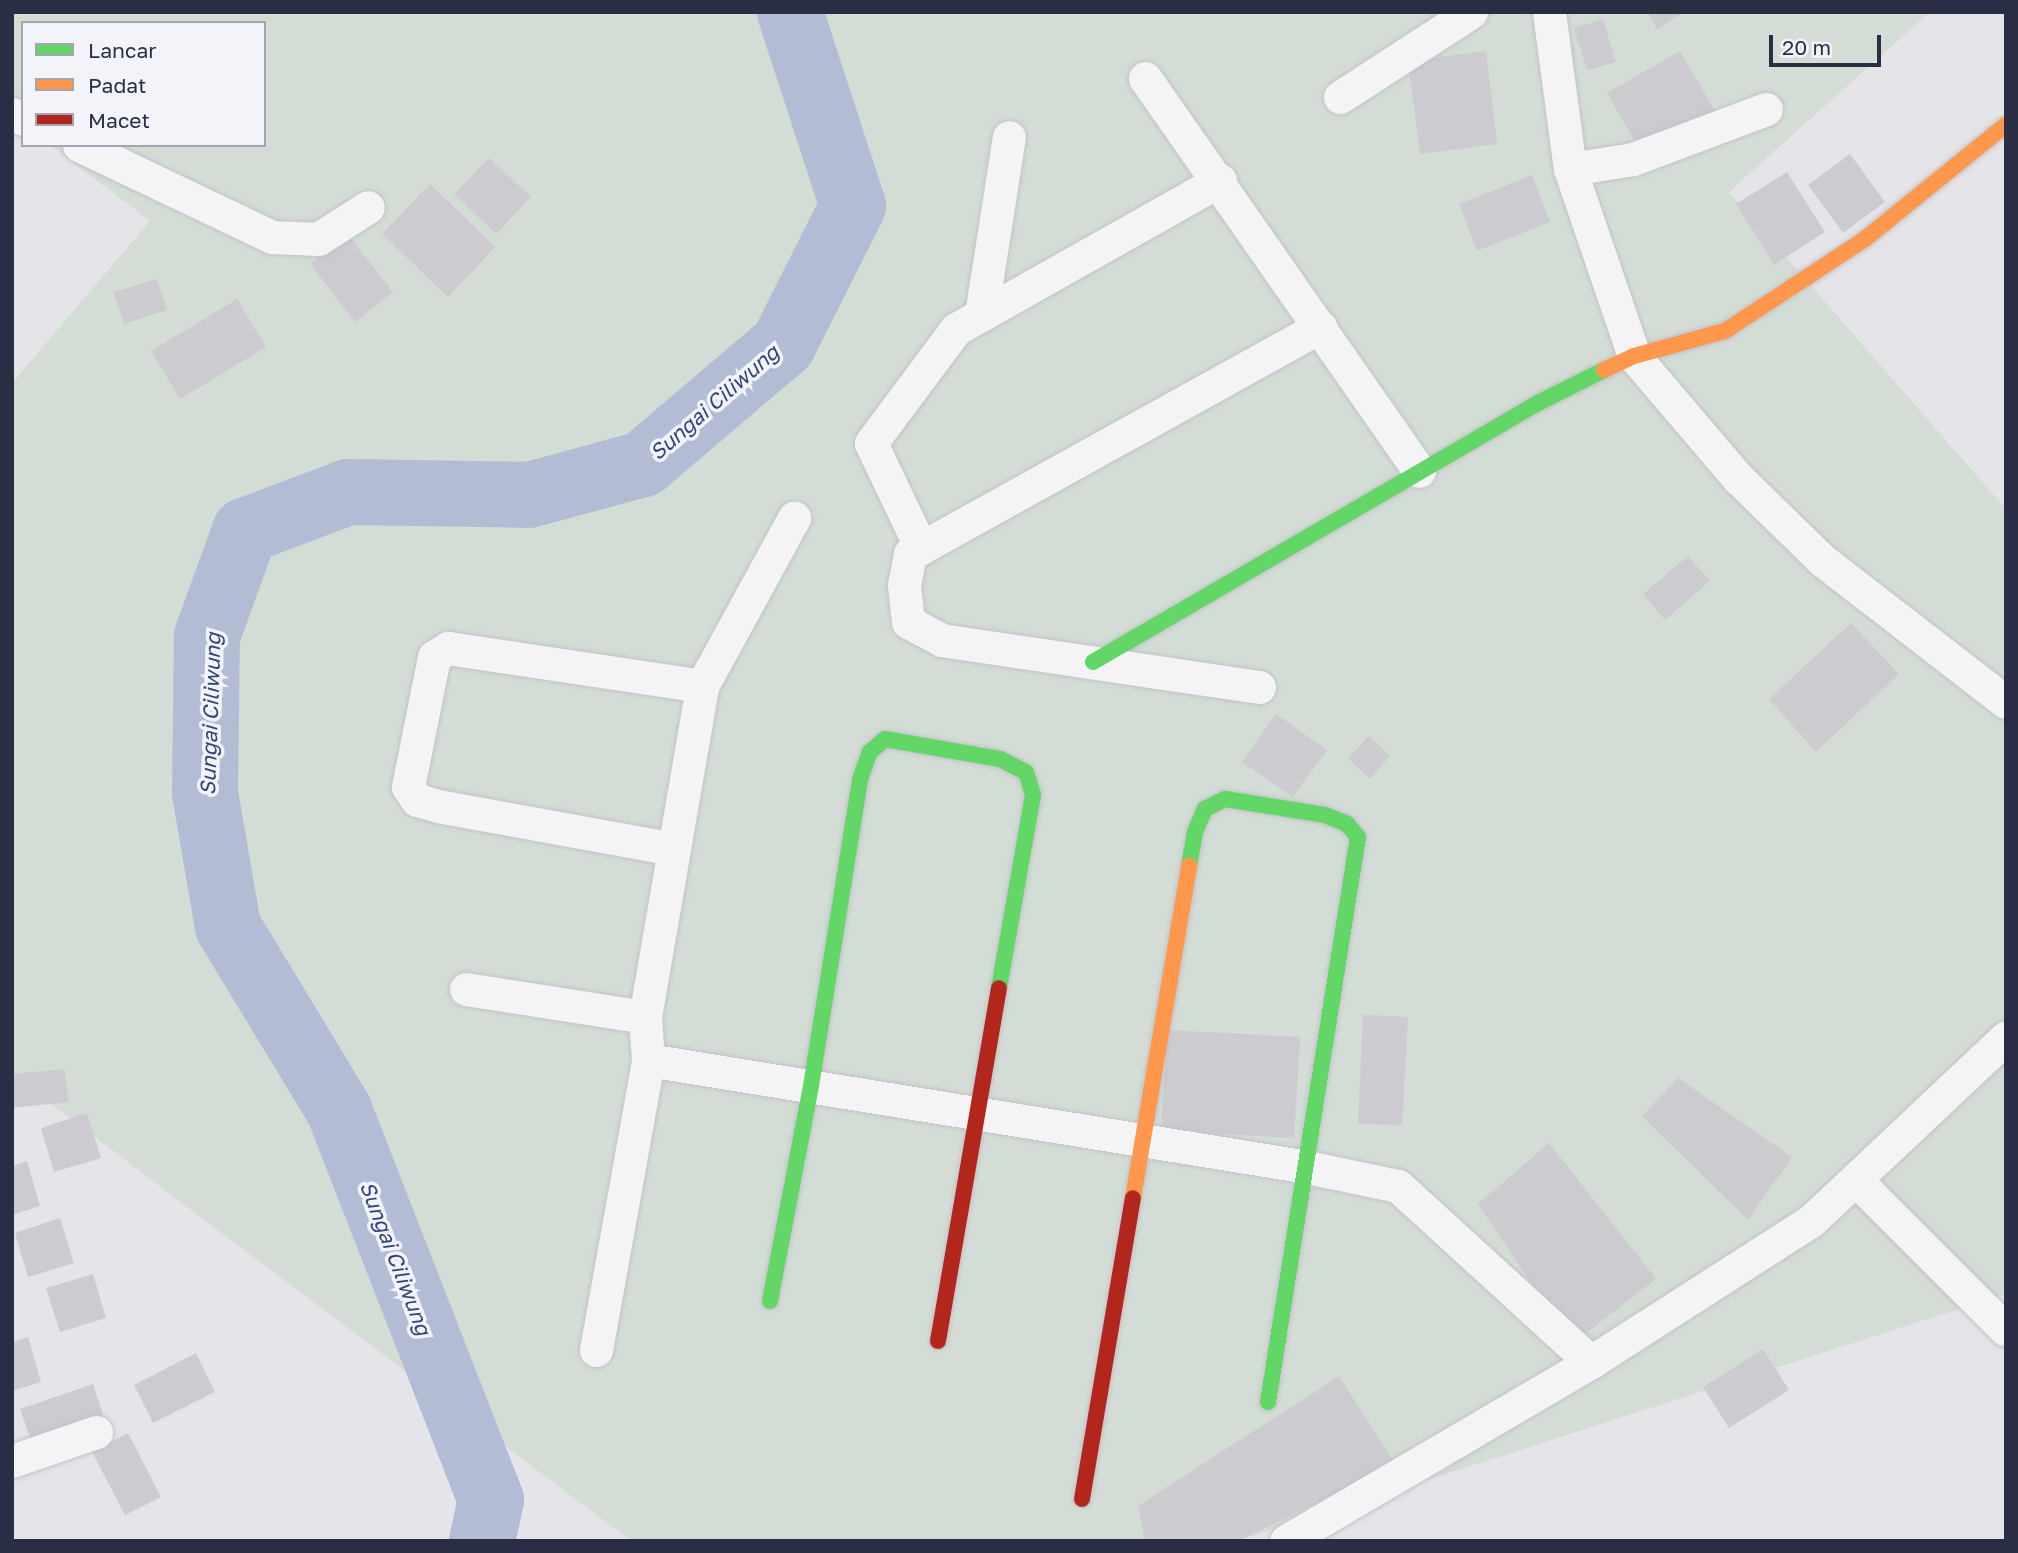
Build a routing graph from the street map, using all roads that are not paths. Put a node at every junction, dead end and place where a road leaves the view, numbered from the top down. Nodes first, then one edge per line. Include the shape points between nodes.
1 (1471, 12) edge
2 (1557, 16) edge
3 (1144, 78) dead end
4 (1340, 97) dead end
5 (1766, 109) dead end
6 (2006, 125) edge
7 (1009, 137) dead end
8 (83, 147) edge
9 (1570, 169) junction
10 (1220, 180) junction
11 (368, 207) dead end
12 (981, 315) junction
13 (1320, 327) junction
14 (1634, 356) junction
15 (1419, 471) junction
16 (793, 518) dead end
17 (921, 548) junction
18 (1093, 662) junction
19 (702, 686) junction
20 (1259, 687) dead end
21 (2006, 702) edge
22 (674, 849) junction
23 (466, 989) dead end
24 (645, 1017) junction
25 (2006, 1037) edge
26 (648, 1060) junction
27 (811, 1086) junction
28 (978, 1113) junction
29 (1142, 1140) junction
30 (1302, 1166) junction
31 (1856, 1180) junction
32 (770, 1301) dead end
33 (2005, 1329) edge
34 (938, 1341) dead end
35 (596, 1350) dead end
36 (1591, 1362) junction
37 (1268, 1402) dead end
38 (96, 1432) dead end
39 (12, 1461) edge
40 (1082, 1499) dead end
41 (1286, 1541) edge

1 - 4 street
2 - 9 street
3 - 10 street
5 - 9 street via 1633,159
6 - 14 street via 1865,239 1725,331
7 - 12 street
8 - 11 street via 272,237 318,239
9 - 14 street
10 - 12 street
10 - 13 street
12 - 17 street via 956,329 871,443
13 - 15 street
13 - 17 street
14 - 15 street
14 - 21 street via 1738,478 1822,560
15 - 18 street
16 - 19 street
17 - 18 street via 910,554 904,585 905,615 915,629 942,640
18 - 20 street
19 - 22 street
19 - 22 street via 448,648 434,657 408,787 417,800 442,807
22 - 24 street
23 - 24 street
24 - 26 street
25 - 31 street
26 - 27 street
26 - 35 street
27 - 28 street
27 - 28 street via 860,779 870,752 885,739 1000,759 1026,772 1033,795
27 - 32 street
28 - 29 street
28 - 34 street
29 - 30 street
29 - 30 street via 1195,832 1205,809 1226,799 1325,816 1347,824 1358,837
29 - 40 street
30 - 36 street via 1398,1186
30 - 37 street
31 - 33 street
31 - 36 street via 1811,1221 1751,1263
36 - 41 street
38 - 39 street

